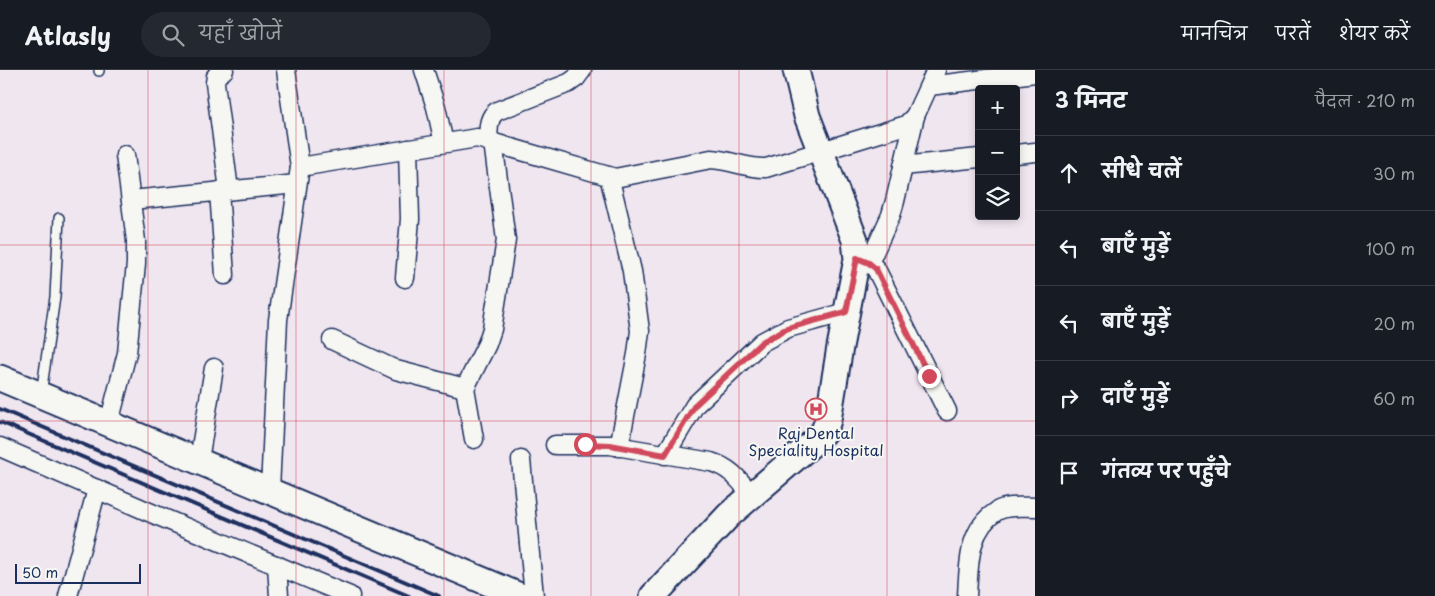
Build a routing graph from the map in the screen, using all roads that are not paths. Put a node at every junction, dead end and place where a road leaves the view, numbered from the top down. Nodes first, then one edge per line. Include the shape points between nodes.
1 (224, 70) edge
2 (286, 70) edge
3 (424, 70) edge
4 (582, 70) edge
5 (796, 70) edge
6 (1034, 77) edge
7 (933, 78) edge
8 (915, 116) junction
9 (490, 141) junction
10 (444, 143) junction
11 (408, 149) junction
12 (820, 151) junction
13 (1035, 152) edge
14 (1020, 154) edge
15 (125, 155) dead end
16 (975, 158) edge
17 (903, 166) junction
18 (298, 175) junction
19 (609, 176) junction
20 (224, 191) junction
21 (131, 200) junction
22 (59, 218) dead end
23 (863, 261) junction
24 (225, 275) dead end
25 (405, 278) dead end
26 (846, 312) junction
27 (332, 340) dead end
28 (214, 368) dead end
29 (0, 378) edge
30 (465, 388) junction
31 (40, 394) junction
32 (947, 411) dead end
33 (109, 423) junction
34 (474, 439) dead end
35 (555, 445) dead end
36 (0, 447) edge
37 (619, 448) junction
38 (665, 455) junction
39 (199, 460) junction
40 (521, 460) dead end
41 (97, 489) junction
42 (270, 490) junction
43 (752, 495) junction
44 (1035, 507) edge
45 (277, 565) junction
46 (68, 596) edge
47 (279, 596) edge
48 (350, 596) edge
49 (520, 596) edge
50 (534, 596) edge
51 (653, 596) edge
52 (967, 596) edge

1 - 20 street via 216,76 215,83
2 - 18 street
3 - 10 street
4 - 9 street via 569,83 497,111 490,119
5 - 12 street via 807,116
6 - 7 street
7 - 8 street
8 - 12 street via 906,125
8 - 17 street
9 - 10 street via 477,138
9 - 19 street
9 - 30 street via 506,240 492,329
10 - 11 street
11 - 18 street
11 - 25 street via 410,219
12 - 19 street via 766,168 712,159 624,177
12 - 23 street
13 - 14 street
15 - 21 street
16 - 17 street
17 - 23 street via 891,215
18 - 20 street
18 - 42 street via 278,320
19 - 37 street via 632,271 640,331
20 - 21 street
20 - 24 street
21 - 33 street via 136,264 127,353
22 - 31 lane via 55,297
23 - 26 street
23 - 32 street via 876,269
26 - 38 street via 788,328 762,342 695,405
26 - 43 street via 824,431
27 - 30 street via 396,370
28 - 39 street
29 - 31 street
30 - 34 street
31 - 33 street
33 - 39 street
35 - 37 street via 600,444
36 - 41 street
37 - 38 street
38 - 43 street via 723,466
39 - 42 street
40 - 50 street
41 - 45 street
41 - 46 street
42 - 49 street
43 - 51 street
44 - 52 street via 997,511 982,525 971,546
45 - 47 street
45 - 48 street

